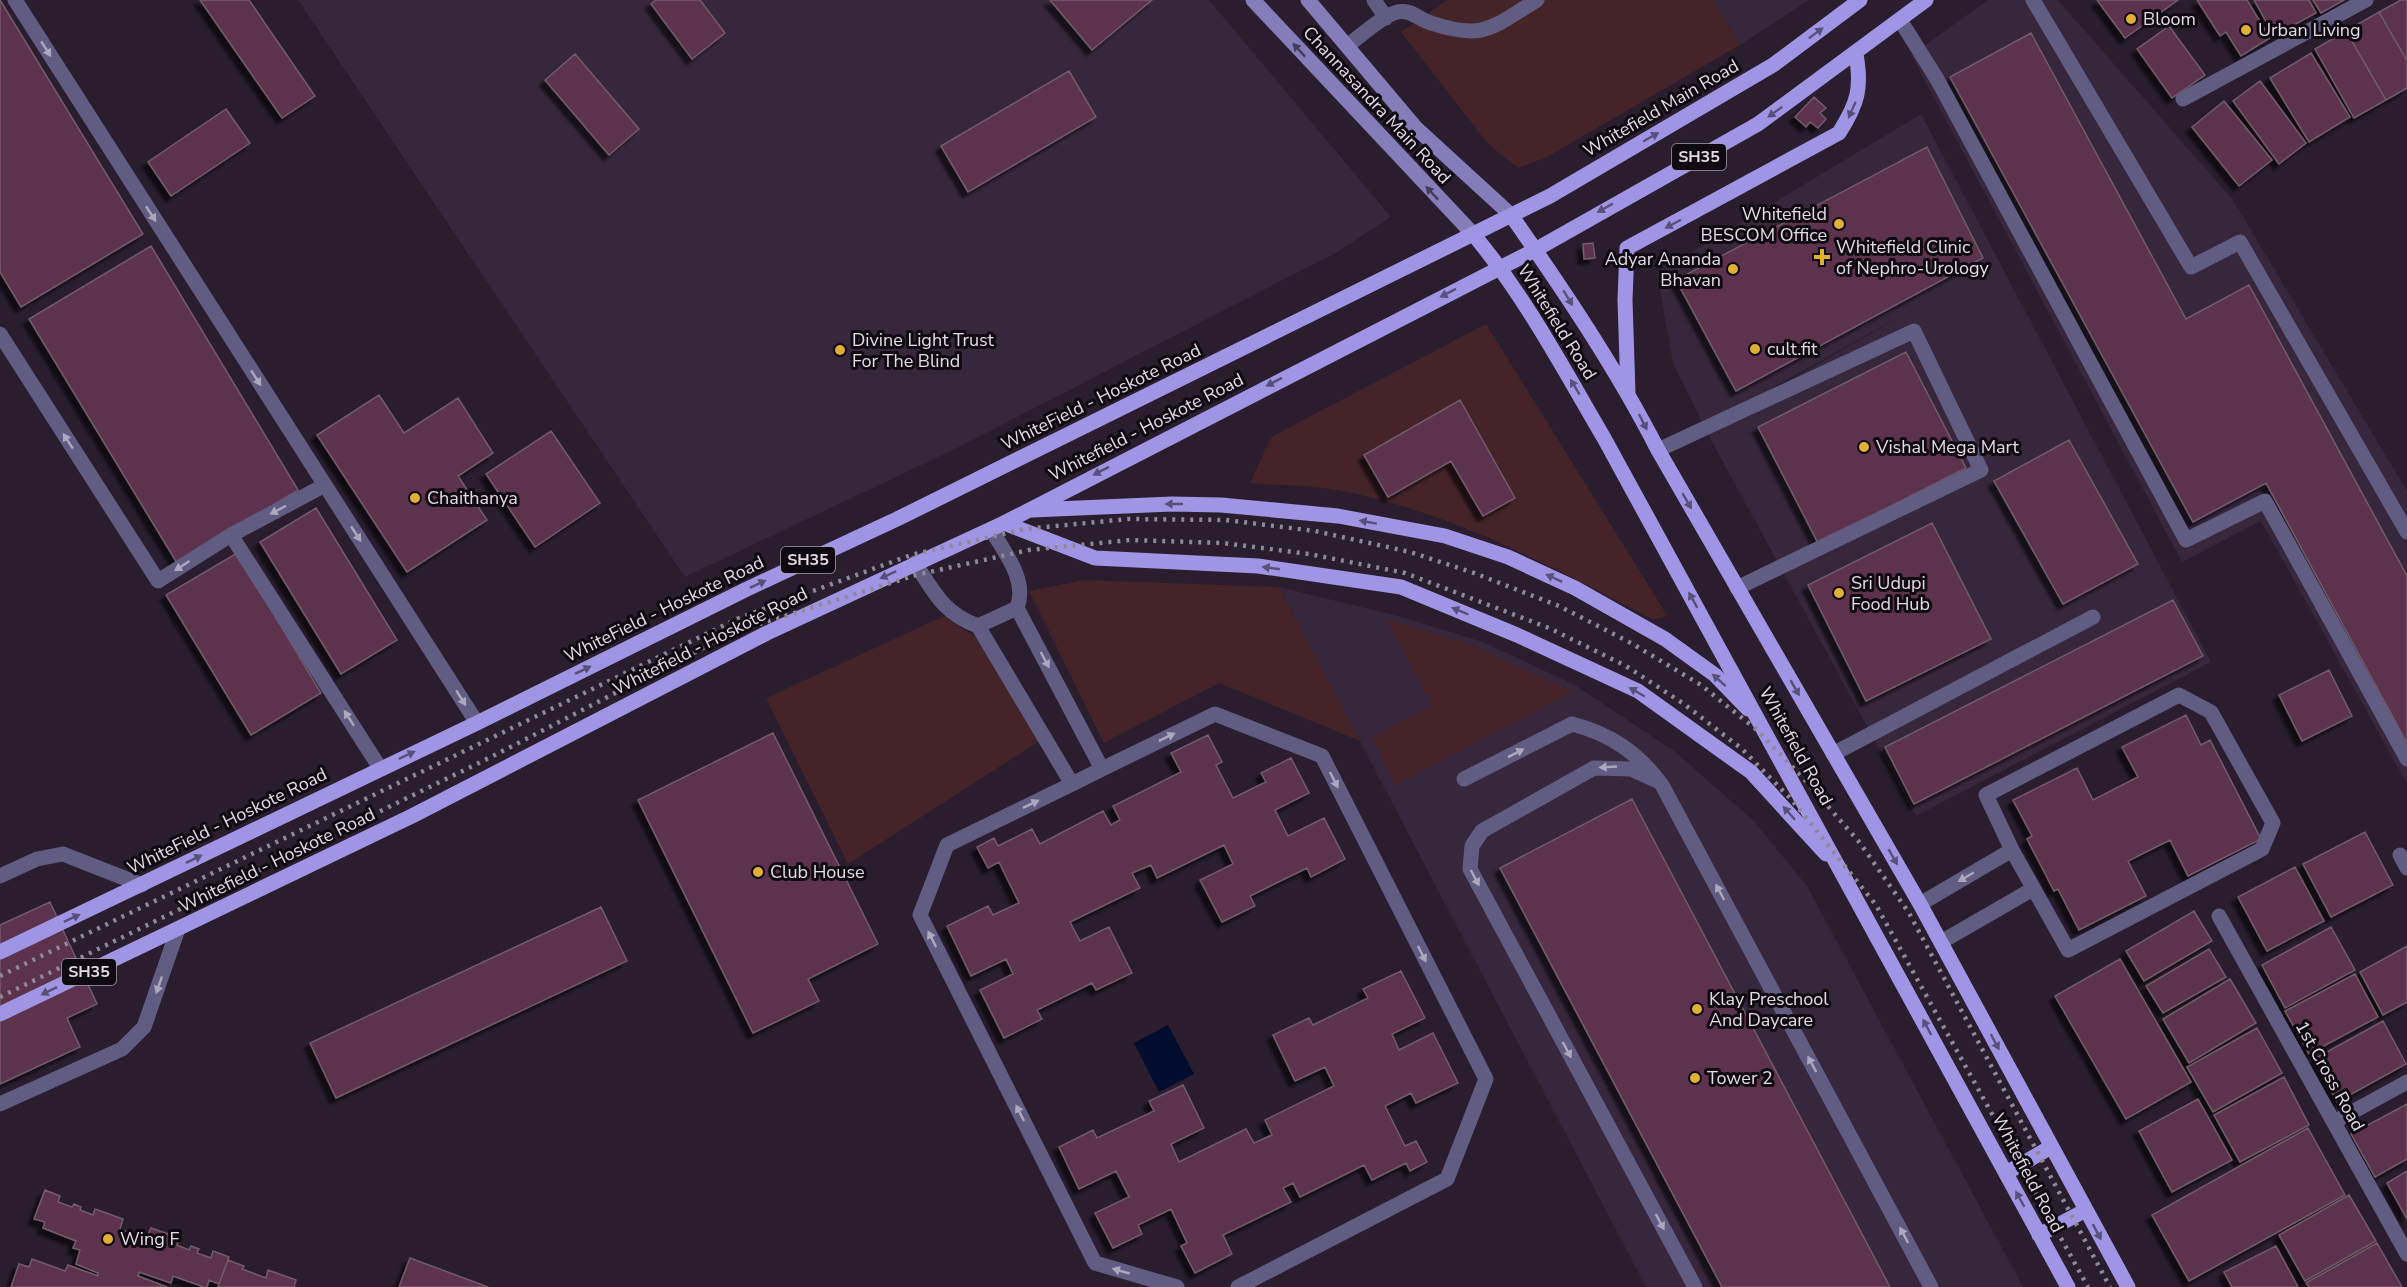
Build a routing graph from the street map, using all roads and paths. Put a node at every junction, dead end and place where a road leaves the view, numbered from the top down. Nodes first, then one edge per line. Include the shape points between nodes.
1 (15, 0) edge
2 (1254, 0) edge
3 (1308, 0) edge
4 (1374, 0) edge
5 (1537, 0) edge
6 (1860, 0) edge
7 (1926, 0) edge
8 (2033, 0) edge
9 (2366, 0) edge
10 (1386, 18) junction
11 (1900, 20) junction
12 (1347, 45) junction
13 (1856, 54) junction
14 (2183, 99) dead end
15 (1511, 215) junction
16 (1473, 234) junction
17 (1535, 250) junction
18 (1500, 266) junction
19 (0, 334) edge
20 (1628, 393) junction
21 (1658, 450) junction
22 (324, 485) junction
23 (1025, 511) junction
24 (998, 526) junction
25 (2407, 532) edge
26 (231, 535) junction
27 (915, 563) junction
28 (1737, 588) junction
29 (1017, 608) junction
30 (2094, 617) dead end
31 (978, 626) junction
32 (1760, 722) junction
33 (477, 723) junction
34 (1833, 754) junction
35 (2407, 759) edge
36 (380, 768) junction
37 (1102, 769) junction
38 (1464, 779) dead end
39 (1072, 784) junction
40 (1662, 785) junction
41 (2012, 850) junction
42 (1843, 872) junction
43 (0, 876) edge
44 (142, 885) junction
45 (2034, 889) junction
46 (1920, 904) junction
47 (2219, 916) dead end
48 (178, 929) junction
49 (1941, 942) junction
50 (0, 952) edge
51 (0, 1014) edge
52 (2407, 1082) edge
53 (0, 1104) edge
54 (2334, 1122) junction
55 (2052, 1147) junction
56 (2006, 1173) junction
57 (2086, 1210) junction
58 (2039, 1235) junction
59 (2407, 1254) edge
60 (1177, 1287) edge
61 (1238, 1287) edge
62 (1695, 1287) edge
63 (1931, 1287) edge
64 (2068, 1287) edge
65 (2127, 1287) edge

1 -> 22 street
16 -> 2 main road, Channasandra Main Road
3 - 12 main road, Channasandra Main Road
4 - 10 street
5 - 10 street via 1488,30 1471,33 1429,22 1409,11 1395,12
15 -> 6 main road, Whitefield Main Road / SH35 via 1773,65
7 - 11 main road, SH35
8 - 25 street via 2191,267 2240,242
9 - 14 street
10 - 12 street
11 - 13 main road, SH35
11 - 35 street via 1937,80 2186,540 2265,501
12 - 15 main road, Channasandra Main Road via 1416,128
13 -> 17 main road, SH35 via 1758,124
13 -> 20 main road via 1859,90 1854,110 1839,133 1627,248
15 - 16 main road, Whitefield Main Road / SH35
15 - 17 main road, Whitefield Road
16 - 18 main road, Whitefield Road
33 -> 16 main road, WhiteField - Hoskote Road / SH35
17 - 18 main road, SH35
17 -> 20 main road, Whitefield Road
18 -> 23 main road, Whitefield - Hoskote Road / SH35
32 -> 18 main road, Whitefield Road via 1604,438
26 -> 19 street via 158,581
20 -> 21 main road, Whitefield Road
21 -> 28 main road, Whitefield Road
21 - 28 street via 1914,331 1981,470
22 -> 26 street
22 -> 33 street
23 - 24 main road, Whitefield - Hoskote Road / SH35
32 -> 23 main road via 1715,675 1665,639 1575,588 1508,557 1445,536 1338,516 1221,505
24 - 27 main road, Whitefield - Hoskote Road / SH35
24 - 29 street via 1018,577
42 -> 24 main road via 1751,772 1638,691 1517,634 1401,587 1258,566 1095,558
36 -> 26 street
27 - 31 street via 943,606
27 -> 48 main road, Whitefield - Hoskote Road / SH35 via 767,633 412,816
28 -> 34 main road, Whitefield Road
29 - 31 street
29 -> 37 street
30 - 34 street
31 - 39 street
32 - 42 main road, Whitefield Road
36 -> 33 main road, WhiteField - Hoskote Road / SH35
34 -> 46 main road, Whitefield Road
44 -> 36 main road, WhiteField - Hoskote Road / SH35
37 - 39 street
37 -> 61 street via 1215,714 1322,756 1486,1079 1447,1179
38 -> 40 street via 1572,724 1607,735 1623,745 1638,756
60 -> 39 street via 1095,1263 920,915 947,845
40 -> 62 street via 1631,769 1594,768 1482,831 1472,846 1470,869
63 -> 40 street
41 - 45 street
41 - 45 street via 1986,795 2179,695 2211,712 2273,823 2262,849 2068,950
41 -> 46 street
56 -> 42 main road, Whitefield Road
43 - 44 street via 37,859 63,854
50 -> 44 main road, WhiteField - Hoskote Road / SH35
45 - 49 street
46 - 49 main road, Whitefield Road
47 - 54 street, 1st Cross Road
48 -> 51 main road, Whitefield - Hoskote Road / SH35
48 -> 53 street via 144,1027 122,1049
49 -> 55 main road, Whitefield Road
52 - 54 street
54 - 59 street, 1st Cross Road
55 - 56 main road
55 - 57 main road, Whitefield Road
58 -> 56 main road, Whitefield Road
57 - 58 main road
57 -> 65 main road, Whitefield Road
58 - 64 main road, Whitefield Road

